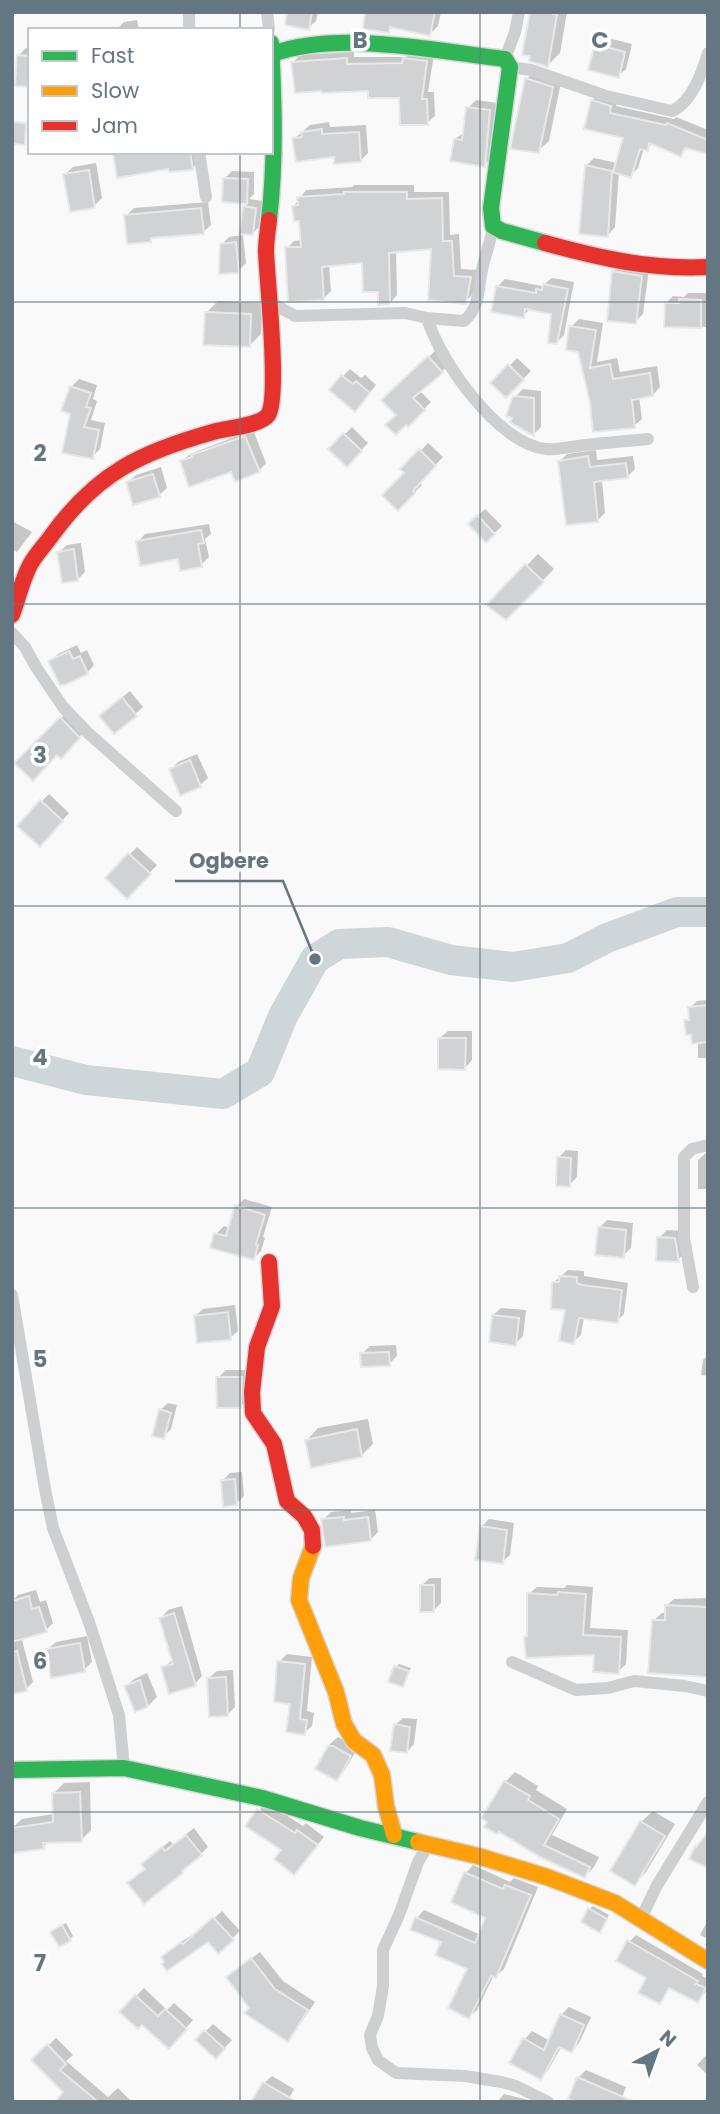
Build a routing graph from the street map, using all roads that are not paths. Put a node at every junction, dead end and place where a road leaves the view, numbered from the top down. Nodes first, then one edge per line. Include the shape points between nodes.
1 (519, 12) edge
2 (273, 49) edge
3 (708, 53) edge
4 (508, 63) junction
5 (273, 75) edge
6 (199, 154) edge
7 (206, 197) dead end
8 (494, 226) junction
9 (708, 267) edge
10 (270, 302) junction
11 (426, 318) junction
12 (648, 439) dead end
13 (12, 615) edge
14 (12, 633) edge
15 (176, 811) dead end
16 (708, 1145) edge
17 (270, 1262) dead end
18 (693, 1287) dead end
19 (12, 1295) edge
20 (512, 1662) dead end
21 (708, 1691) edge
22 (124, 1768) junction
23 (12, 1770) edge
24 (708, 1802) edge
25 (394, 1835) junction
26 (428, 1844) junction
27 (641, 1919) junction
28 (708, 1961) edge
29 (548, 2102) edge

1 - 4 street
2 - 4 street via 400,46
3 - 4 street via 688,98 672,111 606,96
4 - 8 street via 491,208
5 - 10 street via 274,175 266,248
6 - 7 street
8 - 9 street via 502,232 631,263 683,270
8 - 11 street via 472,314 464,321
10 - 11 street via 295,316 405,313
10 - 13 street via 272,405 267,417 153,451 120,468 72,507 30,565
11 - 12 street via 451,368 497,424 525,444 547,449
14 - 15 street via 26,647 63,707
16 - 18 street via 692,1149 684,1157 684,1238
17 - 25 street via 272,1306 257,1348 253,1413 274,1444 287,1501 312,1530 313,1550 299,1600 344,1724 354,1741 373,1755 382,1775
19 - 22 street via 53,1528 119,1715
20 - 21 street via 576,1690 634,1681
22 - 23 street
22 - 25 street via 262,1798
24 - 27 street
25 - 26 street
26 - 27 street via 547,1877 615,1903
26 - 29 street via 383,1950 383,1986 370,2035 372,2048 396,2073 501,2082
27 - 28 street

